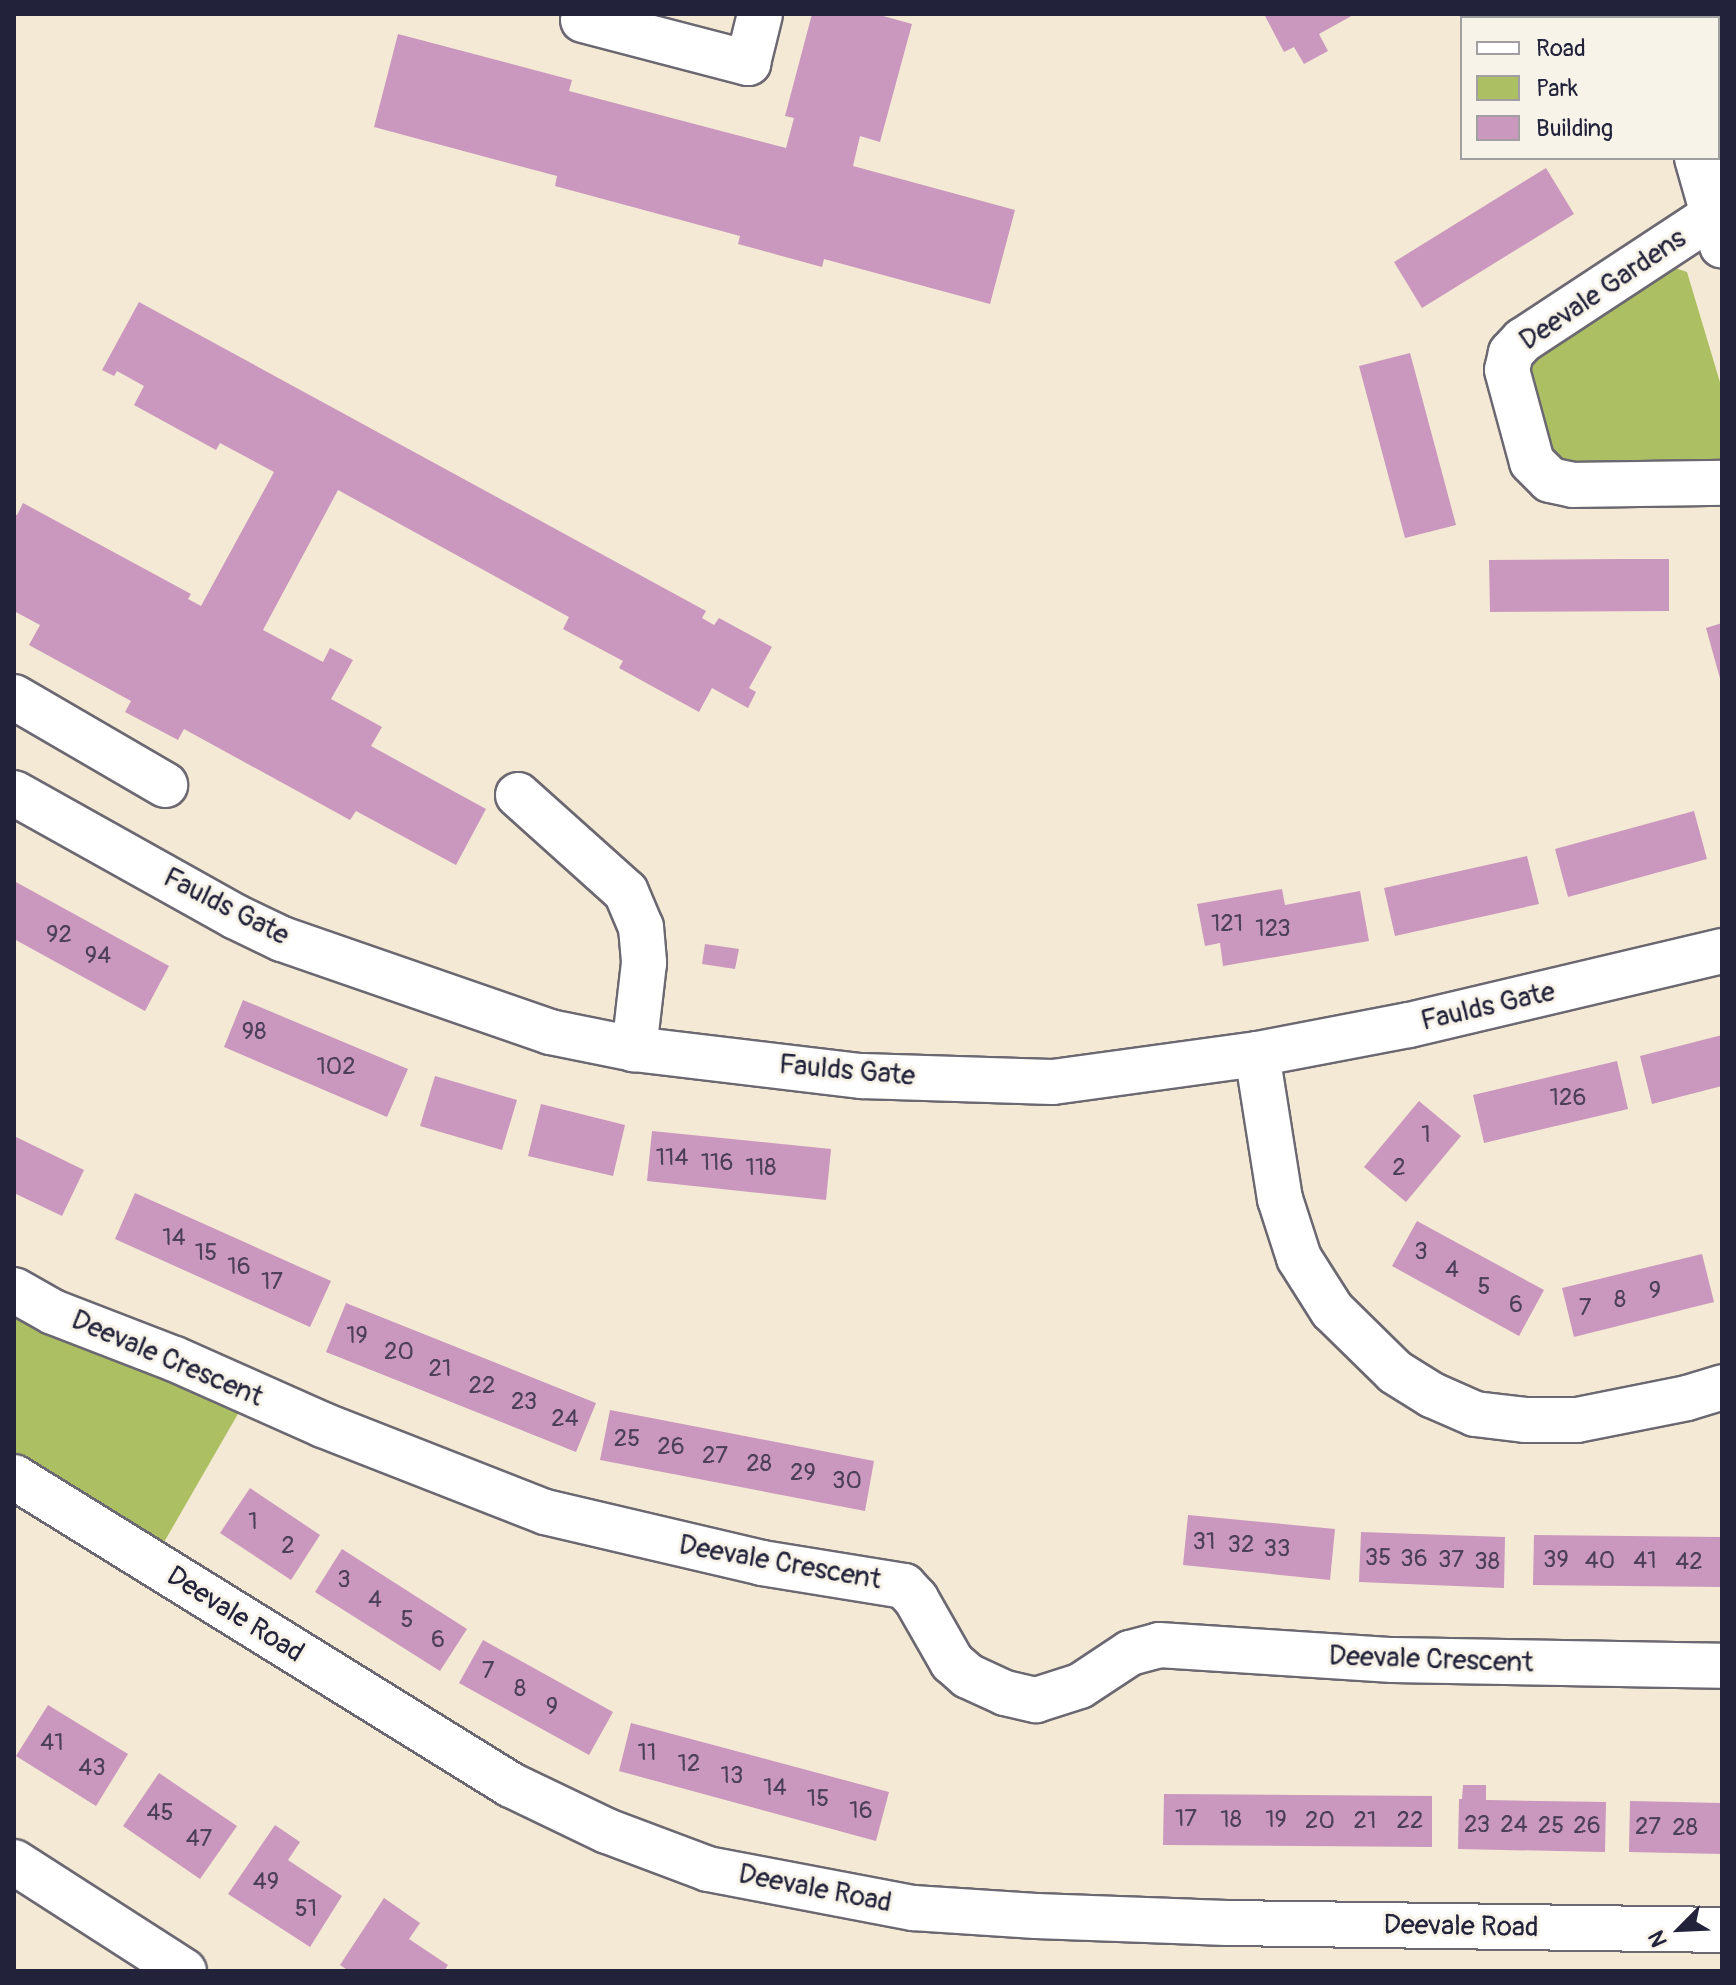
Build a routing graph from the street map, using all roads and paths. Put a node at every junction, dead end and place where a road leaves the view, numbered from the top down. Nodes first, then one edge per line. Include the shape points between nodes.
1 (760, 14) edge
2 (583, 20) dead end
3 (1698, 160) edge
4 (1718, 230) edge
5 (1722, 483) edge
6 (14, 697) edge
7 (165, 785) dead end
8 (14, 793) edge
9 (518, 795) dead end
10 (1722, 951) edge
11 (634, 1049) junction
12 (1257, 1054) junction
13 (14, 1290) edge
14 (34, 1317) edge
15 (1722, 1387) edge
16 (14, 1477) edge
17 (1722, 1666) edge
18 (14, 1862) edge
19 (1722, 1930) edge
20 (184, 1971) edge

1 - 2 street via 748,63
3 - 4 street, Deevale Gardens
4 - 5 street, Deevale Gardens via 1523,340 1511,353 1507,370 1532,462 1550,480 1573,485
6 - 7 street
8 - 11 street, Faulds Gate via 282,939 550,1032
9 - 11 street via 626,892 641,927 644,963
10 - 12 street, Faulds Gate via 1409,1025
11 - 12 street, Faulds Gate via 862,1076 1053,1082
12 - 15 street via 1280,1199 1299,1258 1332,1310 1395,1372 1475,1414 1525,1420 1577,1420
13 - 14 street, Deevale Crescent
14 - 17 street, Deevale Crescent via 175,1359 323,1425 545,1512 762,1563 904,1586 952,1662 968,1676 1036,1700 1080,1686 1130,1653 1159,1645 1393,1660
16 - 19 street, Deevale Road via 511,1785 607,1831 708,1869 913,1908 1036,1916
18 - 20 street

